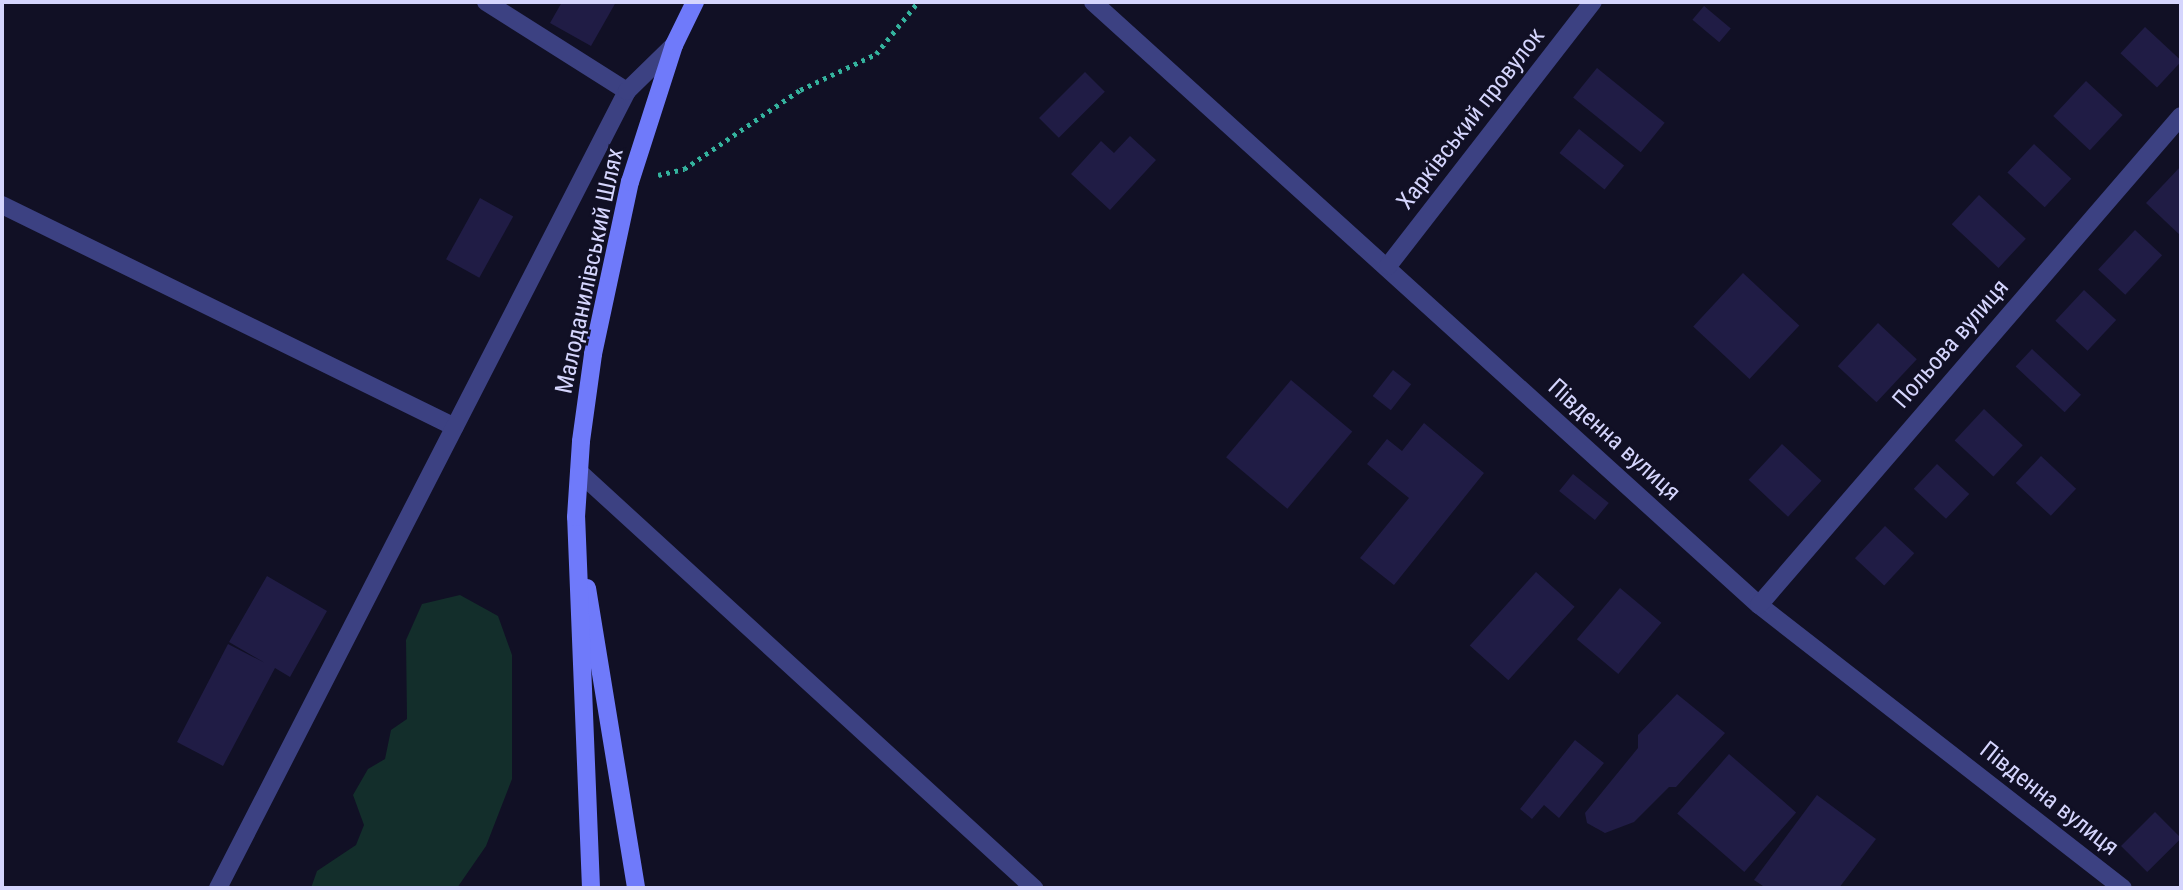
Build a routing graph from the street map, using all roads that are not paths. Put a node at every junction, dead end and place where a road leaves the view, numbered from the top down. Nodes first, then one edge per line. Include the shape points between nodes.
1 (486, 2) edge
2 (695, 2) edge
3 (1093, 2) edge
4 (1593, 2) edge
5 (674, 45) junction
6 (627, 91) junction
7 (2181, 116) edge
8 (2, 205) edge
9 (1388, 267) junction
10 (455, 427) junction
11 (579, 472) junction
12 (576, 517) junction
13 (1759, 605) junction
14 (218, 888) edge
15 (591, 888) edge
16 (636, 888) edge
17 (1034, 888) edge
18 (2123, 888) edge

1 - 6 street
2 - 5 main road, Малоданилівський Шлях
3 - 9 street, Південна вулиця
4 - 9 street, Харківський провулок
5 - 6 street
5 - 11 main road, Малоданилівський Шлях via 630,183 593,354
6 - 10 street
7 - 13 street, Польова вулиця
8 - 10 street
9 - 13 street, Південна вулиця
10 - 14 street
11 - 12 main road, Малоданилівський Шлях
11 - 17 street via 709,597
12 - 15 main road
12 - 16 main road
13 - 18 street, Південна вулиця

